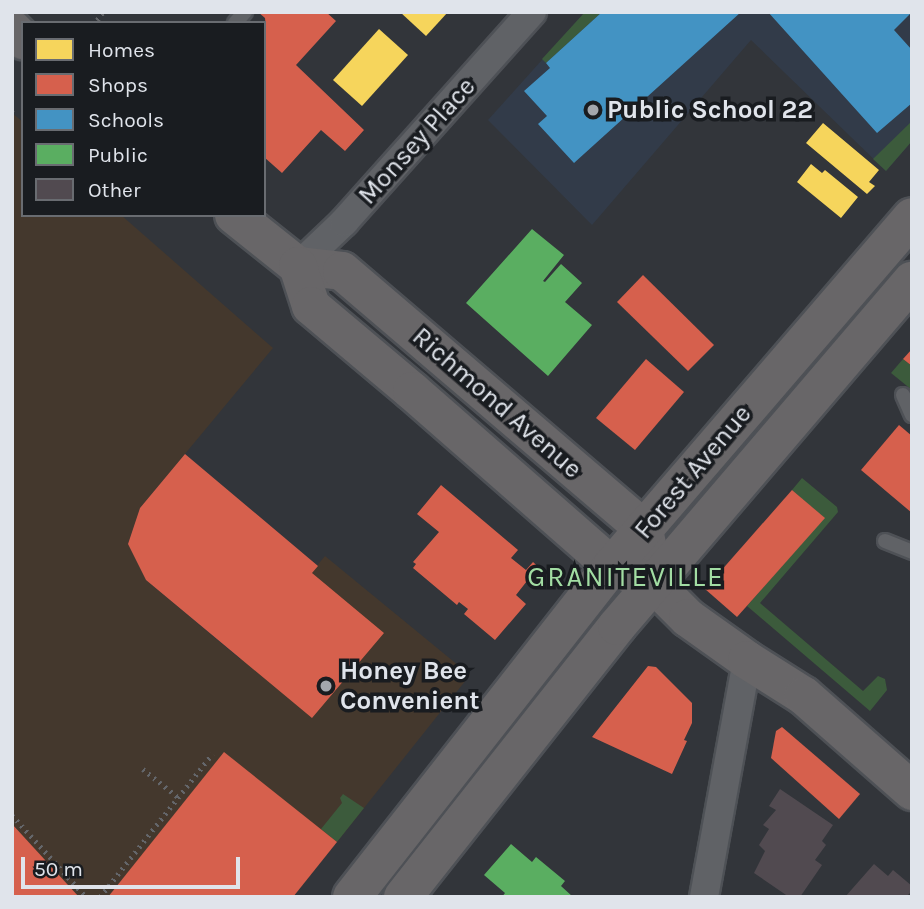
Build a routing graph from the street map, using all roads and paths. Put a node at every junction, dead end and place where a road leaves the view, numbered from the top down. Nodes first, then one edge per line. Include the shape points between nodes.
1 (103, 12) edge
2 (532, 12) edge
3 (97, 20) dead end
4 (237, 217) edge
5 (912, 217) edge
6 (298, 266) junction
7 (912, 281) edge
8 (903, 395) dead end
9 (912, 415) edge
10 (644, 529) junction
11 (885, 541) dead end
12 (912, 552) edge
13 (612, 566) junction
14 (654, 584) junction
15 (747, 660) junction
16 (212, 754) dead end
17 (143, 769) dead end
18 (912, 791) edge
19 (178, 797) junction
20 (12, 815) edge
21 (86, 897) edge
22 (100, 897) edge
23 (352, 897) edge
24 (403, 897) edge
25 (704, 897) edge

1 - 3 path
2 - 6 street, Monsey Place via 344,222
4 - 6 main road
5 - 10 main road, Forest Avenue
6 - 10 main road, Richmond Avenue via 342,271
6 - 13 main road, Richmond Avenue via 311,306
7 - 14 main road, Forest Avenue
8 - 9 lane
10 - 13 main road, Forest Avenue
10 - 14 main road
11 - 12 lane
13 - 14 main road, Richmond Avenue
13 - 23 main road, Forest Avenue
14 - 15 main road, Richmond Avenue via 688,618
14 - 24 main road, Forest Avenue
15 - 18 main road, Richmond Avenue via 804,696
15 - 25 street
16 - 19 path
17 - 19 path
19 - 22 path
20 - 21 path

